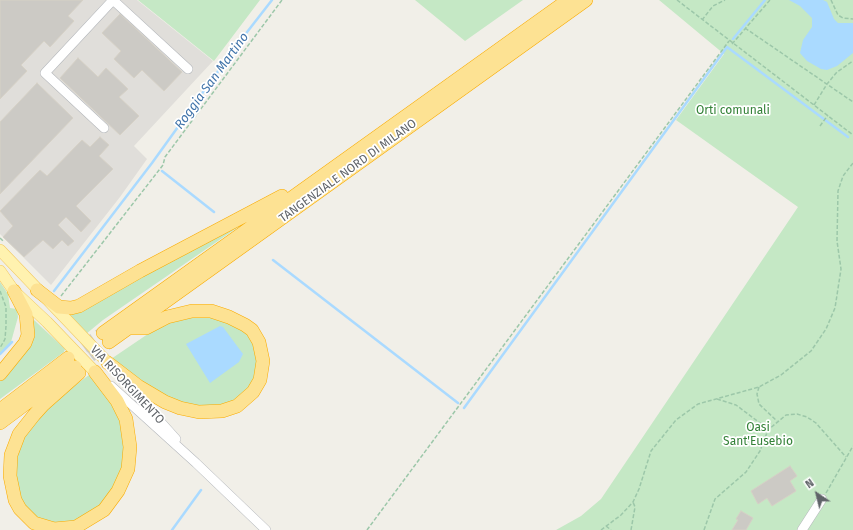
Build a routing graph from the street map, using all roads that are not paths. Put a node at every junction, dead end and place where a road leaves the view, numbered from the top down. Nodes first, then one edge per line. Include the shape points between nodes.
1 (113, 0) edge
2 (568, 0) edge
3 (586, 0) edge
4 (188, 69) dead end
5 (445, 88) junction
6 (104, 128) dead end
7 (0, 250) edge
8 (0, 272) edge
9 (14, 290) junction
10 (37, 290) junction
11 (129, 328) junction
12 (108, 363) junction
13 (74, 366) junction
14 (95, 372) junction
15 (0, 374) edge
16 (0, 410) edge
17 (0, 423) edge
18 (196, 463) junction
19 (822, 499) road end
20 (266, 530) edge
21 (802, 530) edge

1 - 4 street
1 - 6 street via 45,73
2 - 5 highway, TANGENZIALE NORD DI MILANO
3 - 11 highway, TANGENZIALE NORD DI MILANO
5 - 10 highway via 398,115 289,192 87,302 71,308 59,307
5 - 11 highway, TANGENZIALE NORD DI MILANO via 106,338
7 - 10 main road, VIA RISORGIMENTO
8 - 9 main road, VIA RISORGIMENTO
9 - 14 main road, VIA RISORGIMENTO
9 - 15 highway via 26,314 28,335 26,343
10 - 12 main road, VIA RISORGIMENTO
11 - 12 highway via 146,328 167,317 192,311 211,311 229,316 249,328 259,342 263,361 260,380 253,392 237,406 222,411 195,411 174,406 160,399
12 - 18 street, VIA RISORGIMENTO
13 - 14 highway via 19,434 11,455 10,476 15,500 20,509 34,523 54,529 76,527 100,513 118,491 128,469 130,447 126,419 117,401
13 - 16 highway
13 - 17 highway
14 - 18 street, VIA RISORGIMENTO
18 - 20 street, VIA RISORGIMENTO
19 - 21 street

